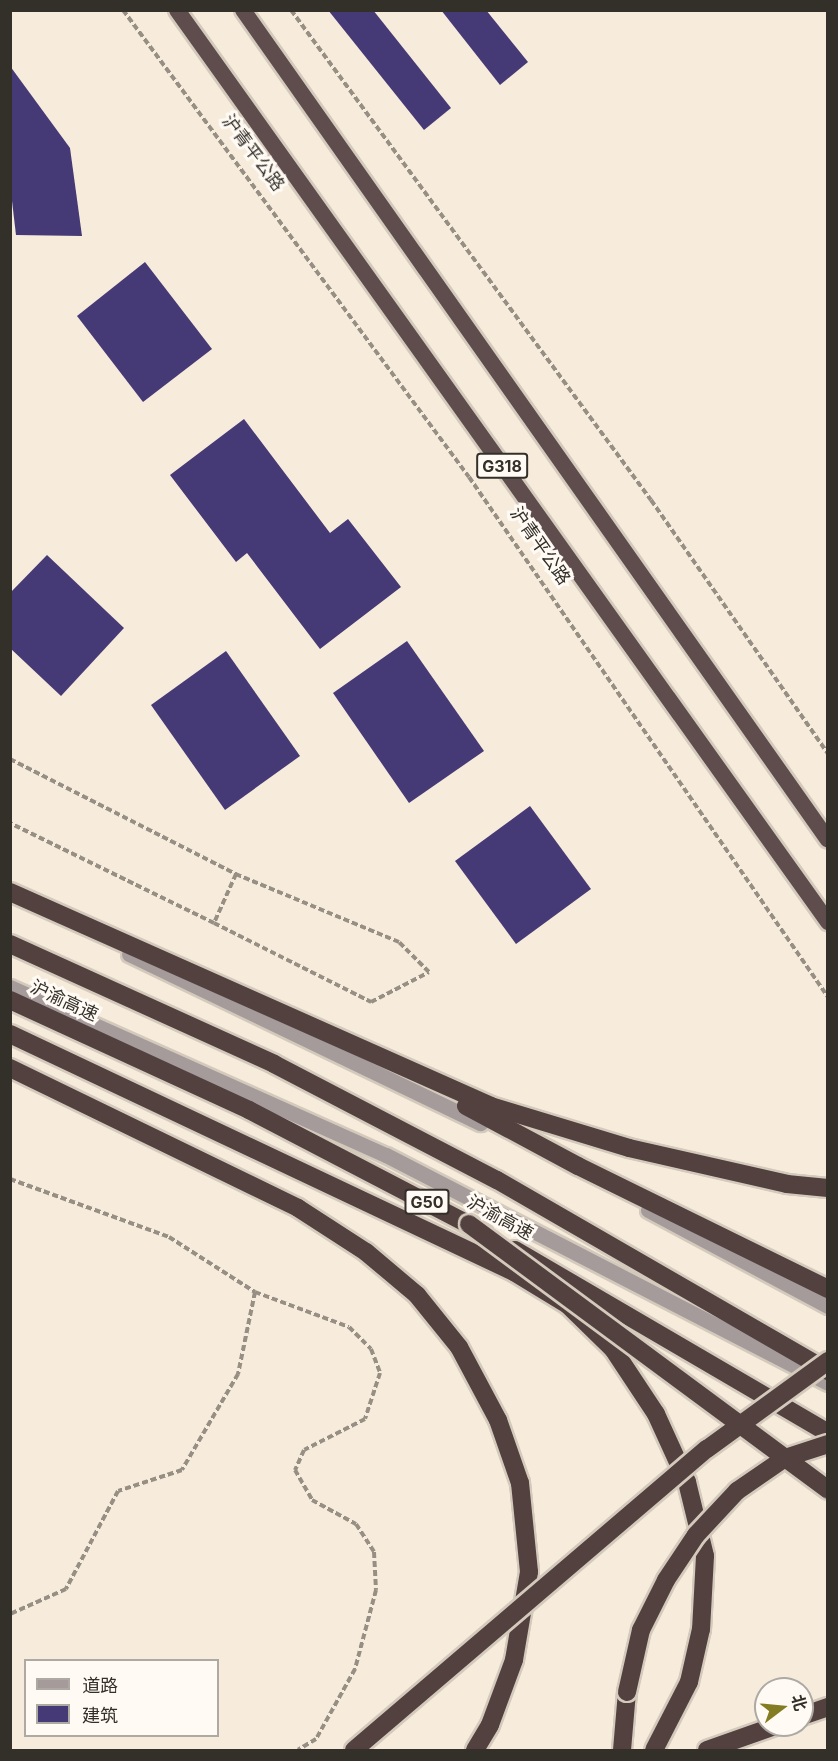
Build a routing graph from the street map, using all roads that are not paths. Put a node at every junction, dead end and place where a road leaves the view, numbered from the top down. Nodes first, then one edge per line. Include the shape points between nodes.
1 (177, 10) edge
2 (243, 10) edge
3 (828, 840) edge
4 (10, 892) edge
5 (10, 897) edge
6 (828, 922) edge
7 (10, 944) edge
8 (10, 987) edge
9 (10, 1000) edge
10 (10, 1034) edge
11 (369, 1054) junction
12 (10, 1068) edge
13 (828, 1188) edge
14 (469, 1224) junction
15 (828, 1289) edge
16 (828, 1306) edge
17 (828, 1361) edge
18 (828, 1371) edge
19 (828, 1383) edge
20 (828, 1433) edge
21 (828, 1444) edge
22 (828, 1490) edge
23 (754, 1733) edge
24 (354, 1750) edge
25 (475, 1750) edge
26 (622, 1750) edge
27 (654, 1750) edge
28 (706, 1750) edge

1 - 6 highway, 沪青平公路 / G318
2 - 3 highway, G318
4 - 11 highway
5 - 16 street via 541,1152
7 - 18 highway, 沪渝高速 via 274,1064 497,1180
8 - 19 street via 386,1155
9 - 14 highway, 沪渝高速 / G50 via 249,1110
10 - 27 highway via 514,1272 568,1305 613,1349 656,1414 683,1473 705,1556 701,1629 689,1682
11 - 13 highway via 491,1106 628,1148 787,1184
11 - 15 highway via 578,1166
12 - 25 highway via 298,1208 366,1252 417,1295 459,1347 498,1420 520,1483 529,1572 514,1660 490,1725
14 - 20 highway, 沪渝高速 / G50, bridge
14 - 22 highway, bridge
17 - 24 highway, bridge via 707,1449
21 - 26 highway, bridge via 785,1458 737,1491 696,1535 666,1580 641,1630 627,1692
23 - 28 highway

